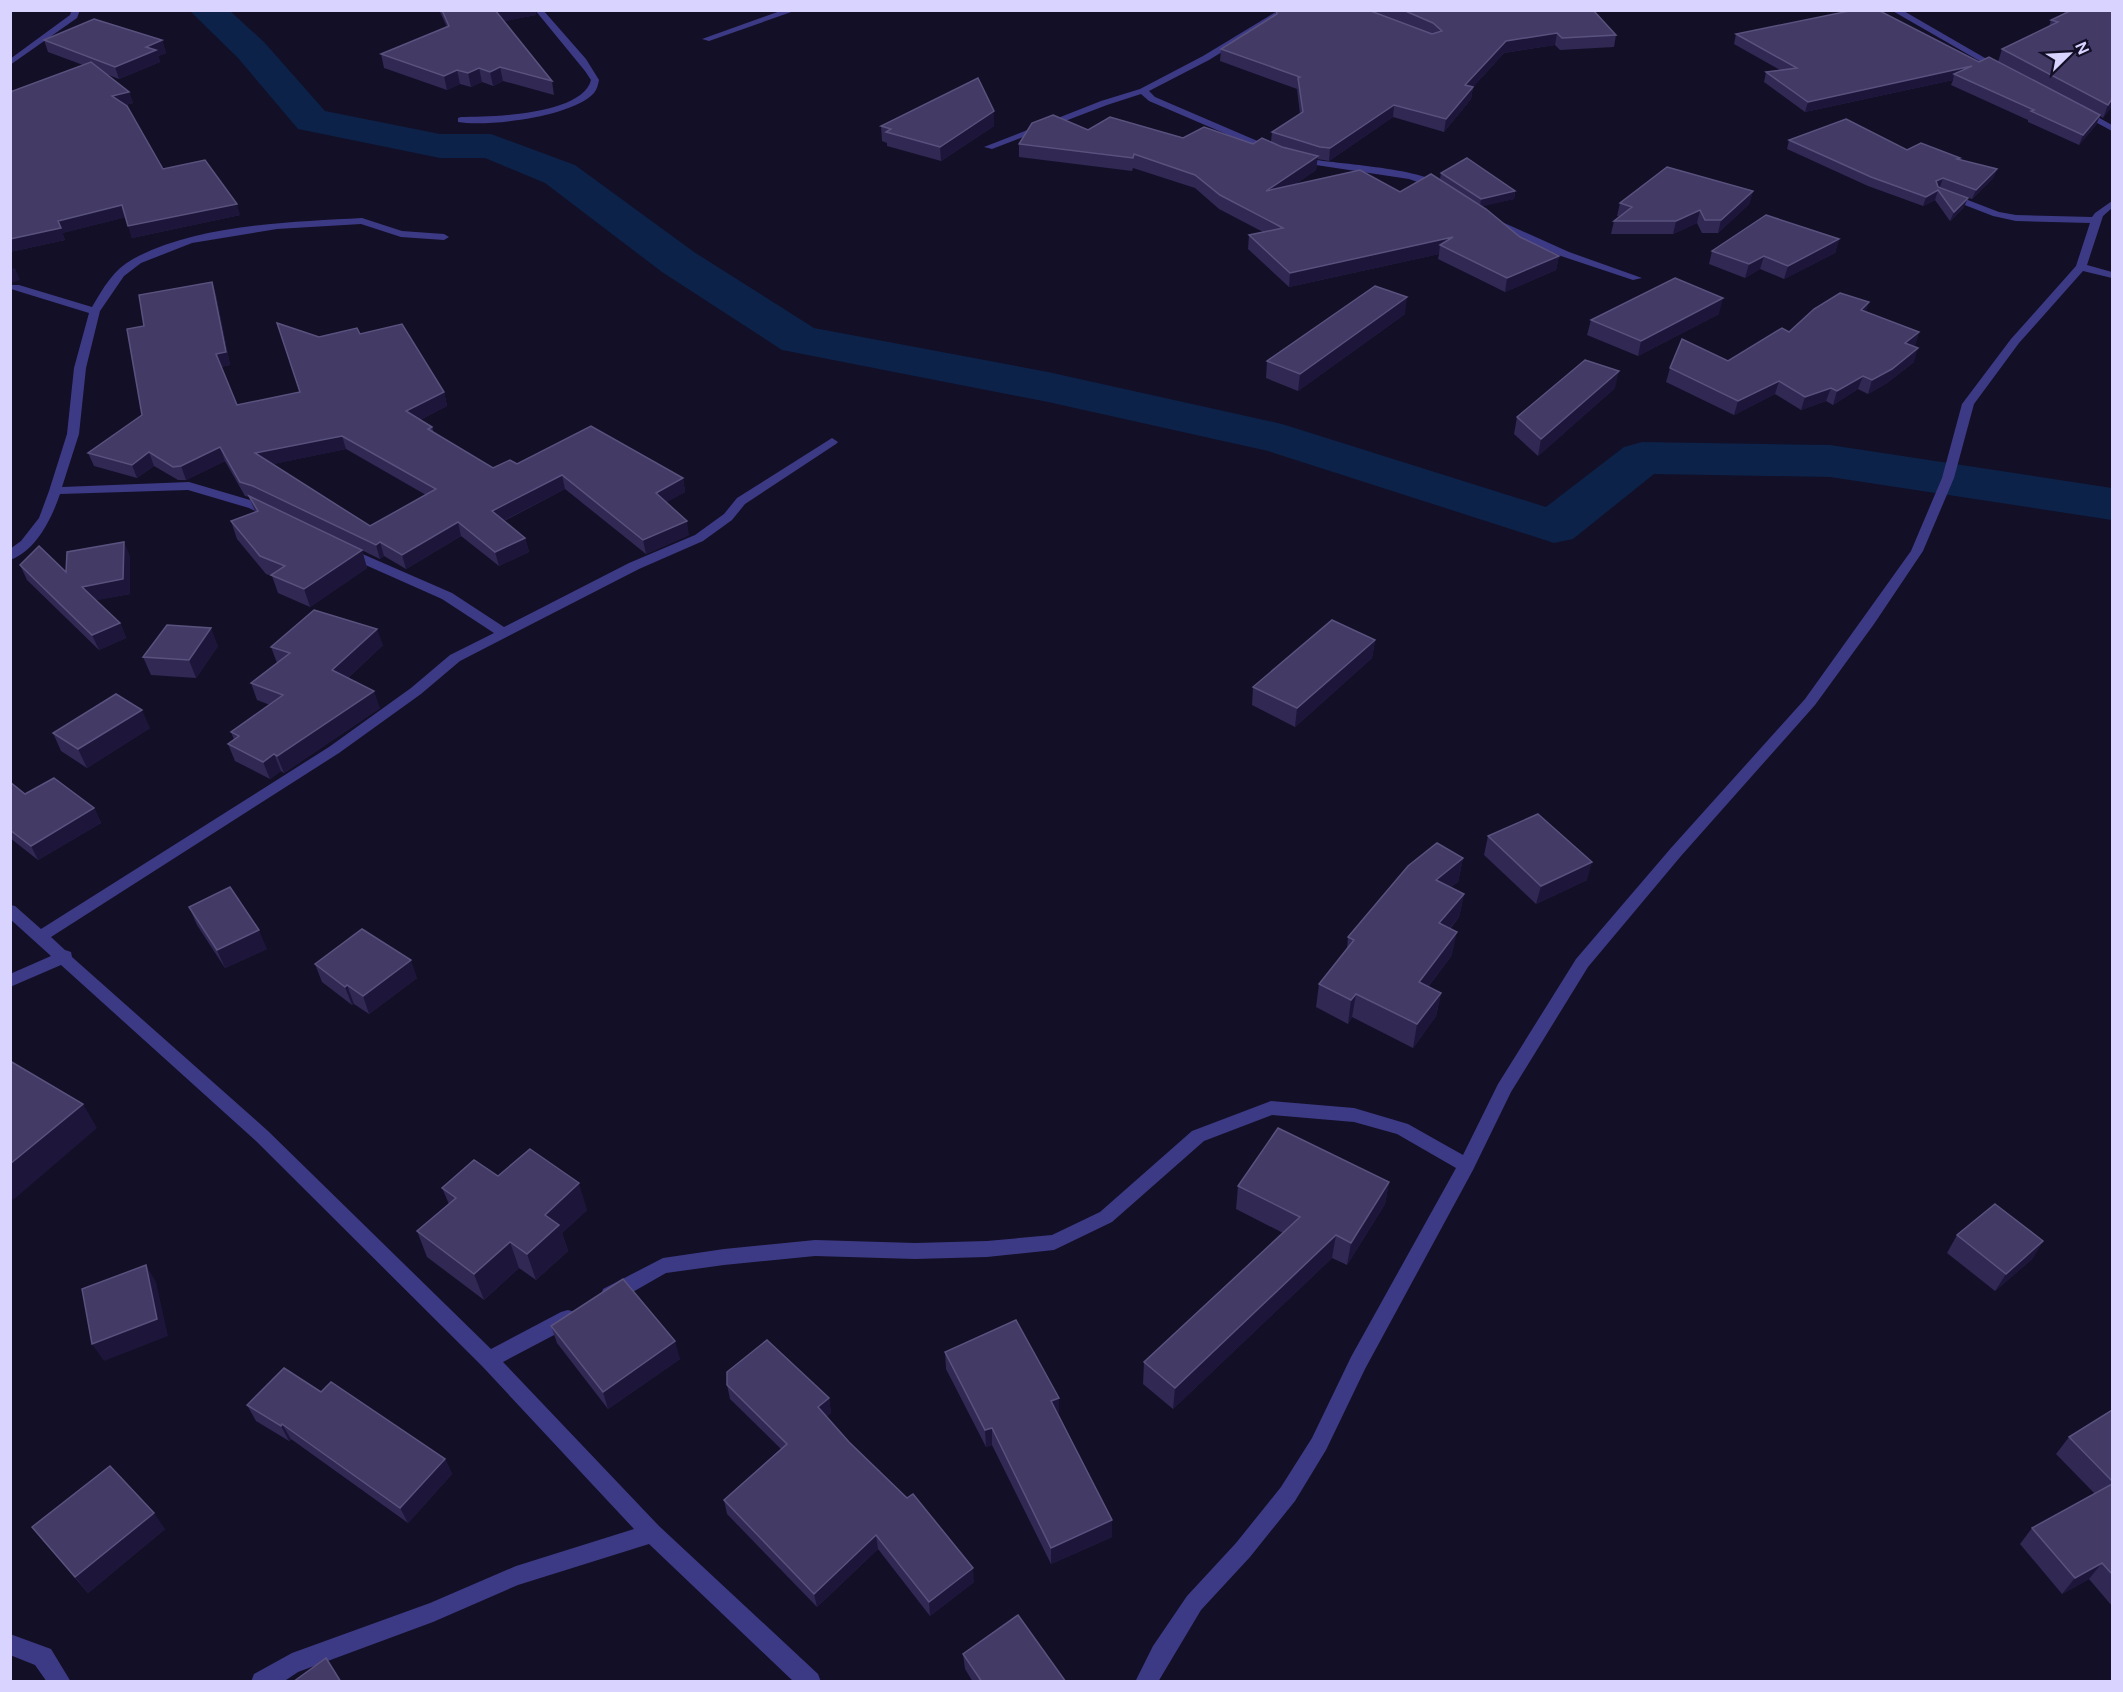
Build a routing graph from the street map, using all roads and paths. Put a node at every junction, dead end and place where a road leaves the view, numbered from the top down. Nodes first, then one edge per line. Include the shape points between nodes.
1 (76, 10) edge
2 (539, 10) edge
3 (793, 10) edge
4 (1895, 10) edge
5 (1285, 11) edge
6 (706, 39) dead end
7 (10, 63) edge
8 (2011, 74) edge
9 (1143, 92) junction
10 (2071, 105) edge
11 (461, 120) dead end
12 (2112, 128) edge
13 (989, 147) dead end
14 (1939, 192) edge
15 (1452, 196) edge
16 (2112, 204) edge
17 (2103, 218) edge
18 (1488, 219) edge
19 (444, 237) dead end
20 (2081, 267) junction
21 (2112, 274) edge
22 (1637, 278) dead end
23 (15, 287) dead end
24 (95, 311) junction
25 (832, 442) dead end
26 (55, 491) junction
27 (285, 521) edge
28 (337, 547) edge
29 (10, 556) edge
30 (502, 632) junction
31 (10, 910) edge
32 (42, 936) junction
33 (65, 956) junction
34 (10, 981) edge
35 (1467, 1165) junction
36 (489, 1360) junction
37 (652, 1533) junction
38 (10, 1644) edge
39 (60, 1682) edge
40 (262, 1682) edge
41 (810, 1682) edge
42 (1146, 1682) edge

1 - 7 street via 74,16
2 - 11 street via 547,24 588,66 595,80 592,91 580,99 537,112 491,120
3 - 6 street
4 - 8 street
5 - 9 street
9 - 13 street
9 - 15 street via 1284,156 1318,165 1414,178 1433,183
10 - 12 street
14 - 17 street via 2016,218
16 - 17 street
17 - 20 street
18 - 22 street via 1565,254
19 - 24 street via 401,234 362,220 277,225 190,240 137,261 120,274
20 - 21 street
20 - 35 street via 2015,341 1968,404 1948,478 1917,551 1810,702 1582,963 1504,1089
23 - 24 street
24 - 26 street via 80,368 73,434
25 - 30 street via 741,501 699,538
26 - 27 street via 189,486 253,505
26 - 29 street via 45,519
28 - 30 street via 447,596
30 - 32 street via 455,658 416,691 316,762
31 - 32 street
32 - 33 street
33 - 34 street
33 - 36 street via 262,1136
35 - 36 street via 1402,1129 1364,1117 1271,1108 1198,1136 1106,1217 1054,1242 977,1249 816,1248 663,1266
35 - 42 street via 1358,1363 1319,1444 1288,1494 1194,1603
36 - 37 street
37 - 40 street via 516,1576 433,1612 292,1664
37 - 41 street
38 - 39 street via 43,1657

